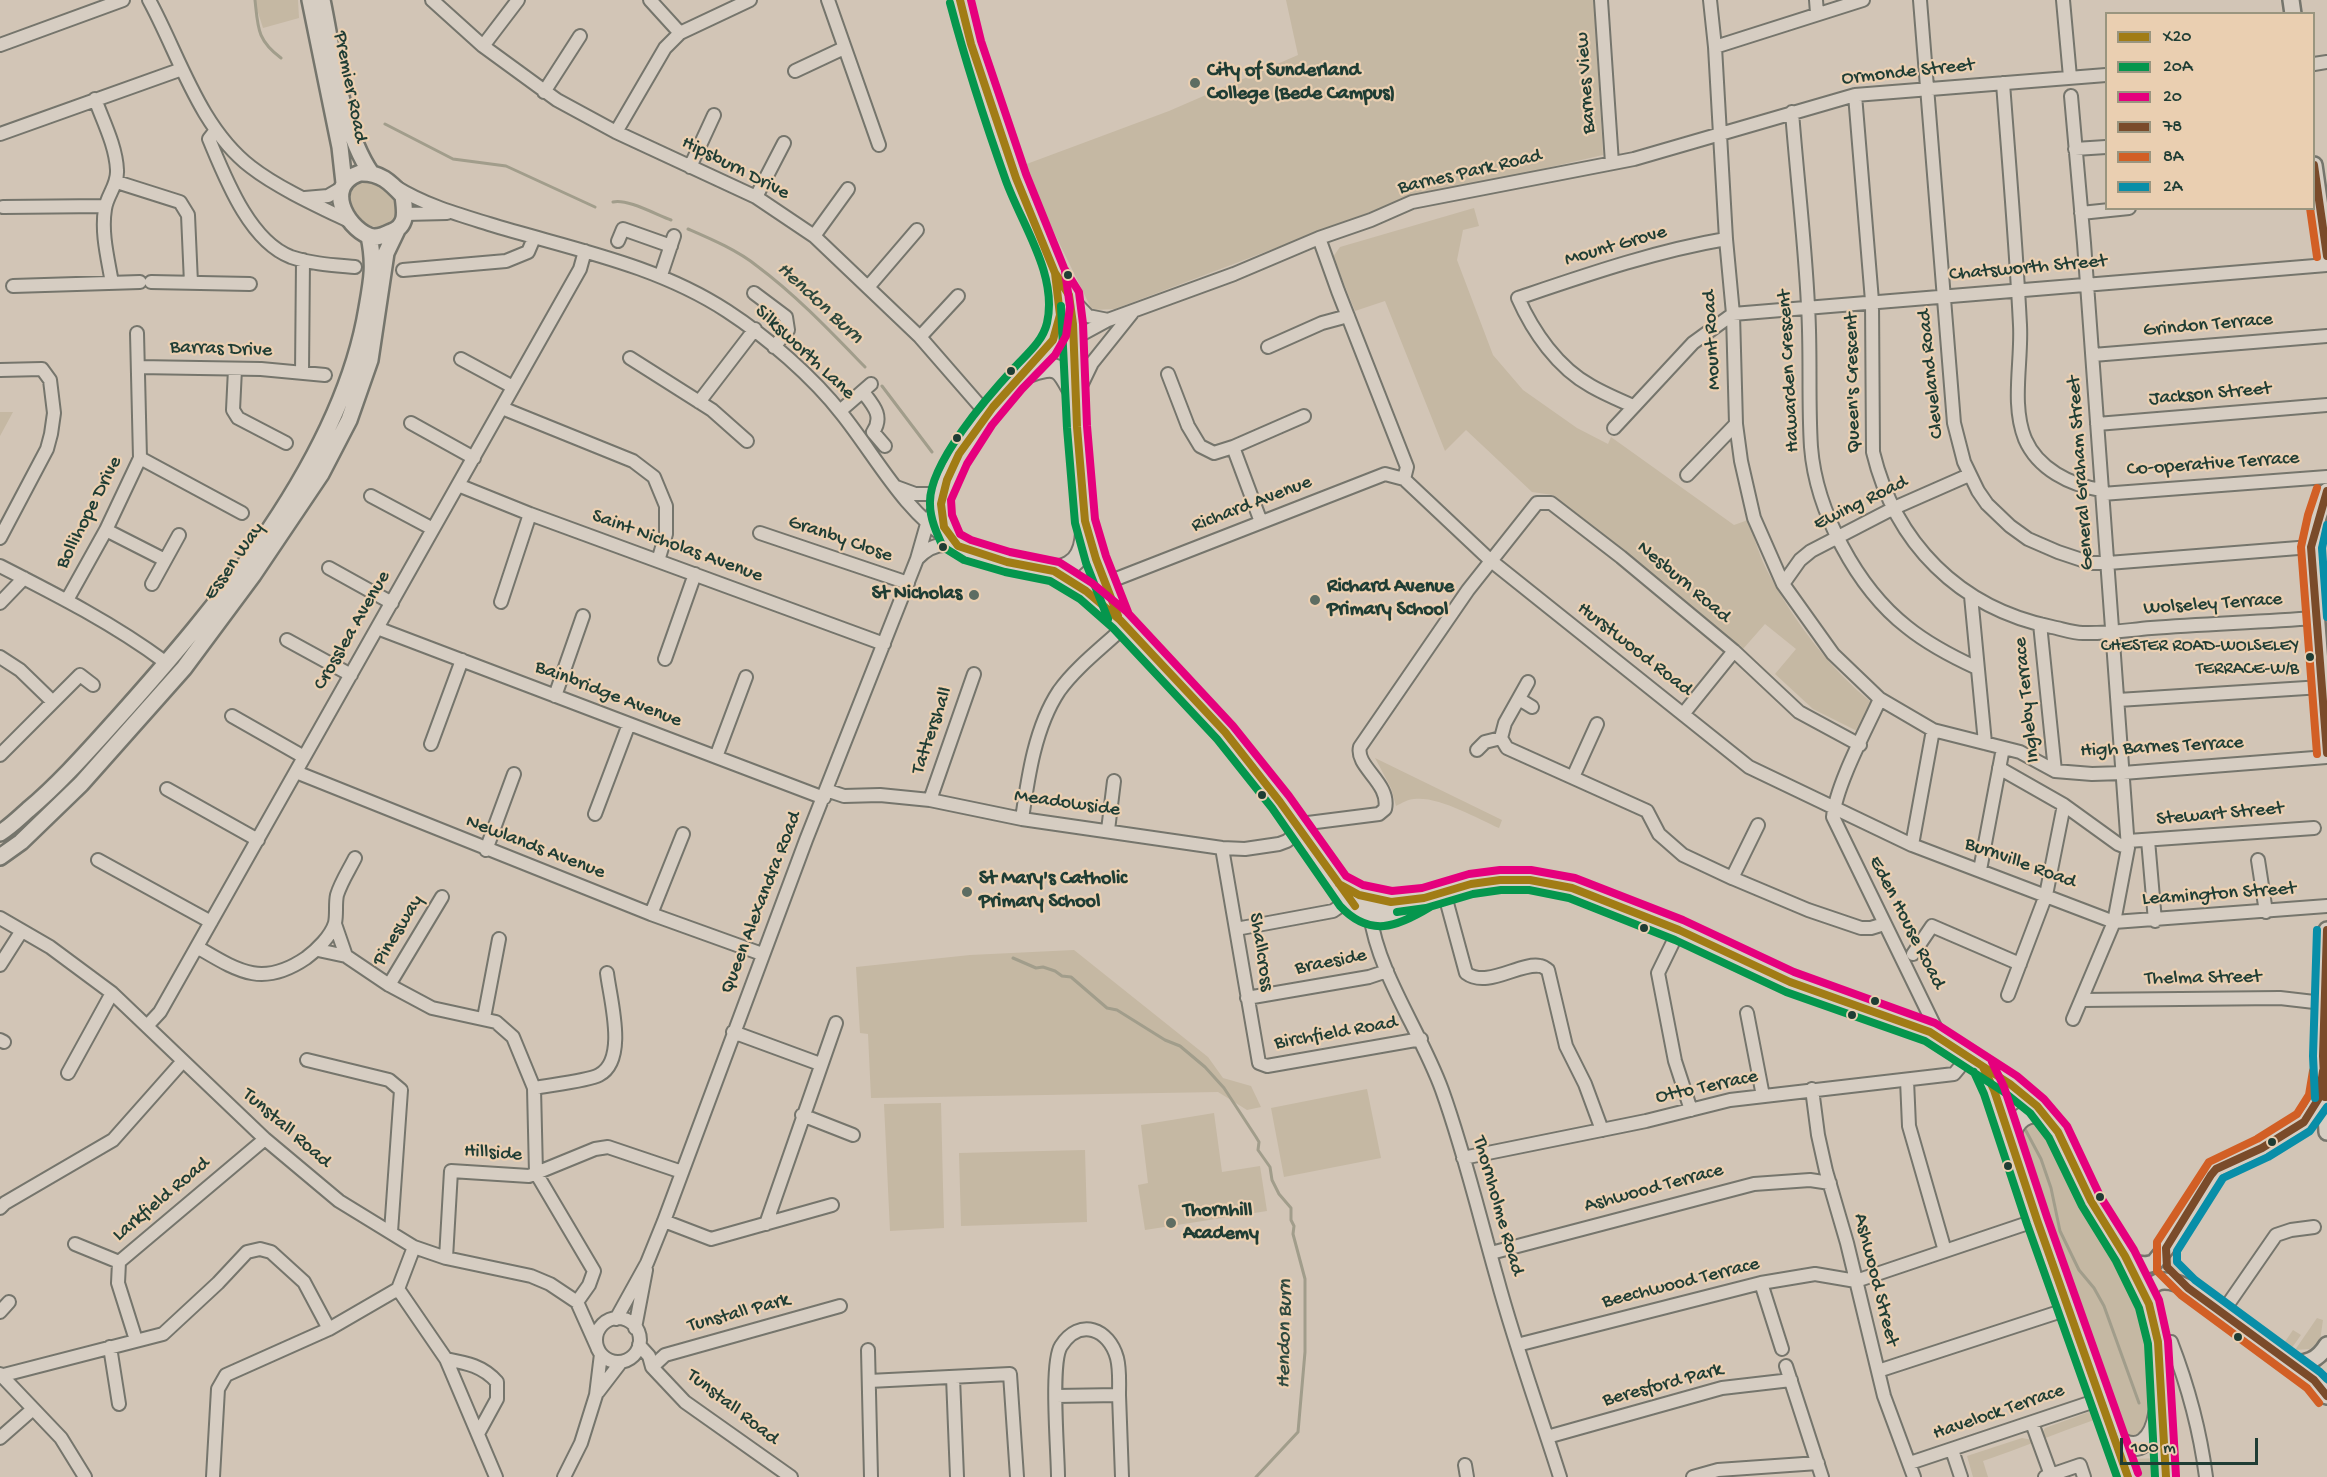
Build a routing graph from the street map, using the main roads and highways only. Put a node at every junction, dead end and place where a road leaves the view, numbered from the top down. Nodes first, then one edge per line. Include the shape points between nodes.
1 (310, 0) edge
2 (322, 0) edge
3 (960, 0) edge
4 (371, 172) junction
5 (342, 186) junction
6 (2315, 192) edge
7 (397, 230) junction
8 (369, 236) junction
9 (2327, 255) edge
10 (1055, 273) junction
11 (1073, 339) junction
12 (1031, 372) junction
13 (1014, 384) junction
14 (1075, 398) junction
15 (2327, 491) edge
16 (2322, 517) edge
17 (1085, 521) junction
18 (1054, 571) junction
19 (2319, 609) edge
20 (1122, 623) junction
21 (2323, 678) edge
22 (2327, 746) edge
23 (2327, 755) edge
24 (0, 833) edge
25 (0, 857) edge
26 (1424, 898) junction
27 (1367, 907) junction
28 (2327, 930) edge
29 (2324, 1060) edge
30 (1983, 1067) junction
31 (2049, 1118) junction
32 (2304, 1122) junction
33 (2327, 1134) edge
34 (2012, 1142) junction
35 (2166, 1248) junction
36 (2125, 1256) junction
37 (2188, 1288) junction
38 (2149, 1304) junction
39 (2327, 1345) edge
40 (2290, 1363) junction
41 (2320, 1379) edge
42 (2162, 1391) junction
43 (2327, 1396) edge
44 (2115, 1438) junction
45 (2128, 1477) edge
46 (2166, 1477) edge

1 - 5 main road, Premier Road via 340,147
2 - 4 main road, Premier Road via 355,143
3 - 10 highway via 1016,178
4 - 5 main road via 352,176
4 - 7 main road, Premier Road via 383,177 403,196 405,214
5 - 8 main road, Premier Road via 341,203 351,222
6 - 9 main road
7 - 8 main road
7 - 25 main road, Essen Way via 386,252 370,360 348,420 321,474 184,668 81,784
8 - 24 main road, Essen Way via 374,259 354,364 332,418 287,500 202,620 61,782
10 - 11 highway via 1069,295
10 - 13 highway via 1060,312 1056,331 1047,350
11 - 12 highway
11 - 14 highway
12 - 13 highway
12 - 14 highway via 1048,366 1060,370
13 - 18 highway via 967,442 941,497 943,520 955,544
14 - 17 highway
15 - 16 main road
16 - 19 main road via 2311,547
17 - 18 highway via 1080,555
17 - 20 highway
18 - 20 highway via 1086,591
19 - 21 main road
20 - 27 highway via 1225,732 1339,884
21 - 22 main road
22 - 23 main road
26 - 27 highway
26 - 27 highway via 1395,915
26 - 30 highway via 1500,880 1544,881 1586,892 1780,978 1911,1024 1940,1037
28 - 29 main road
29 - 32 main road via 2318,1102
29 - 33 main road
30 - 31 highway via 2033,1101
30 - 34 highway
31 - 34 highway via 2035,1113 2023,1117 2013,1127
31 - 36 highway via 2103,1223
32 - 33 main road via 2320,1126
32 - 35 main road via 2262,1148 2216,1169
34 - 44 highway
35 - 36 main road via 2154,1263 2146,1265
35 - 37 main road via 2167,1267
36 - 38 highway
37 - 38 main road via 2171,1280 2160,1281 2151,1288
37 - 40 main road
38 - 42 highway via 2158,1342
39 - 40 main road via 2314,1360
40 - 41 main road
41 - 43 main road
42 - 44 highway via 2150,1437 2132,1446
42 - 46 highway
44 - 45 highway

